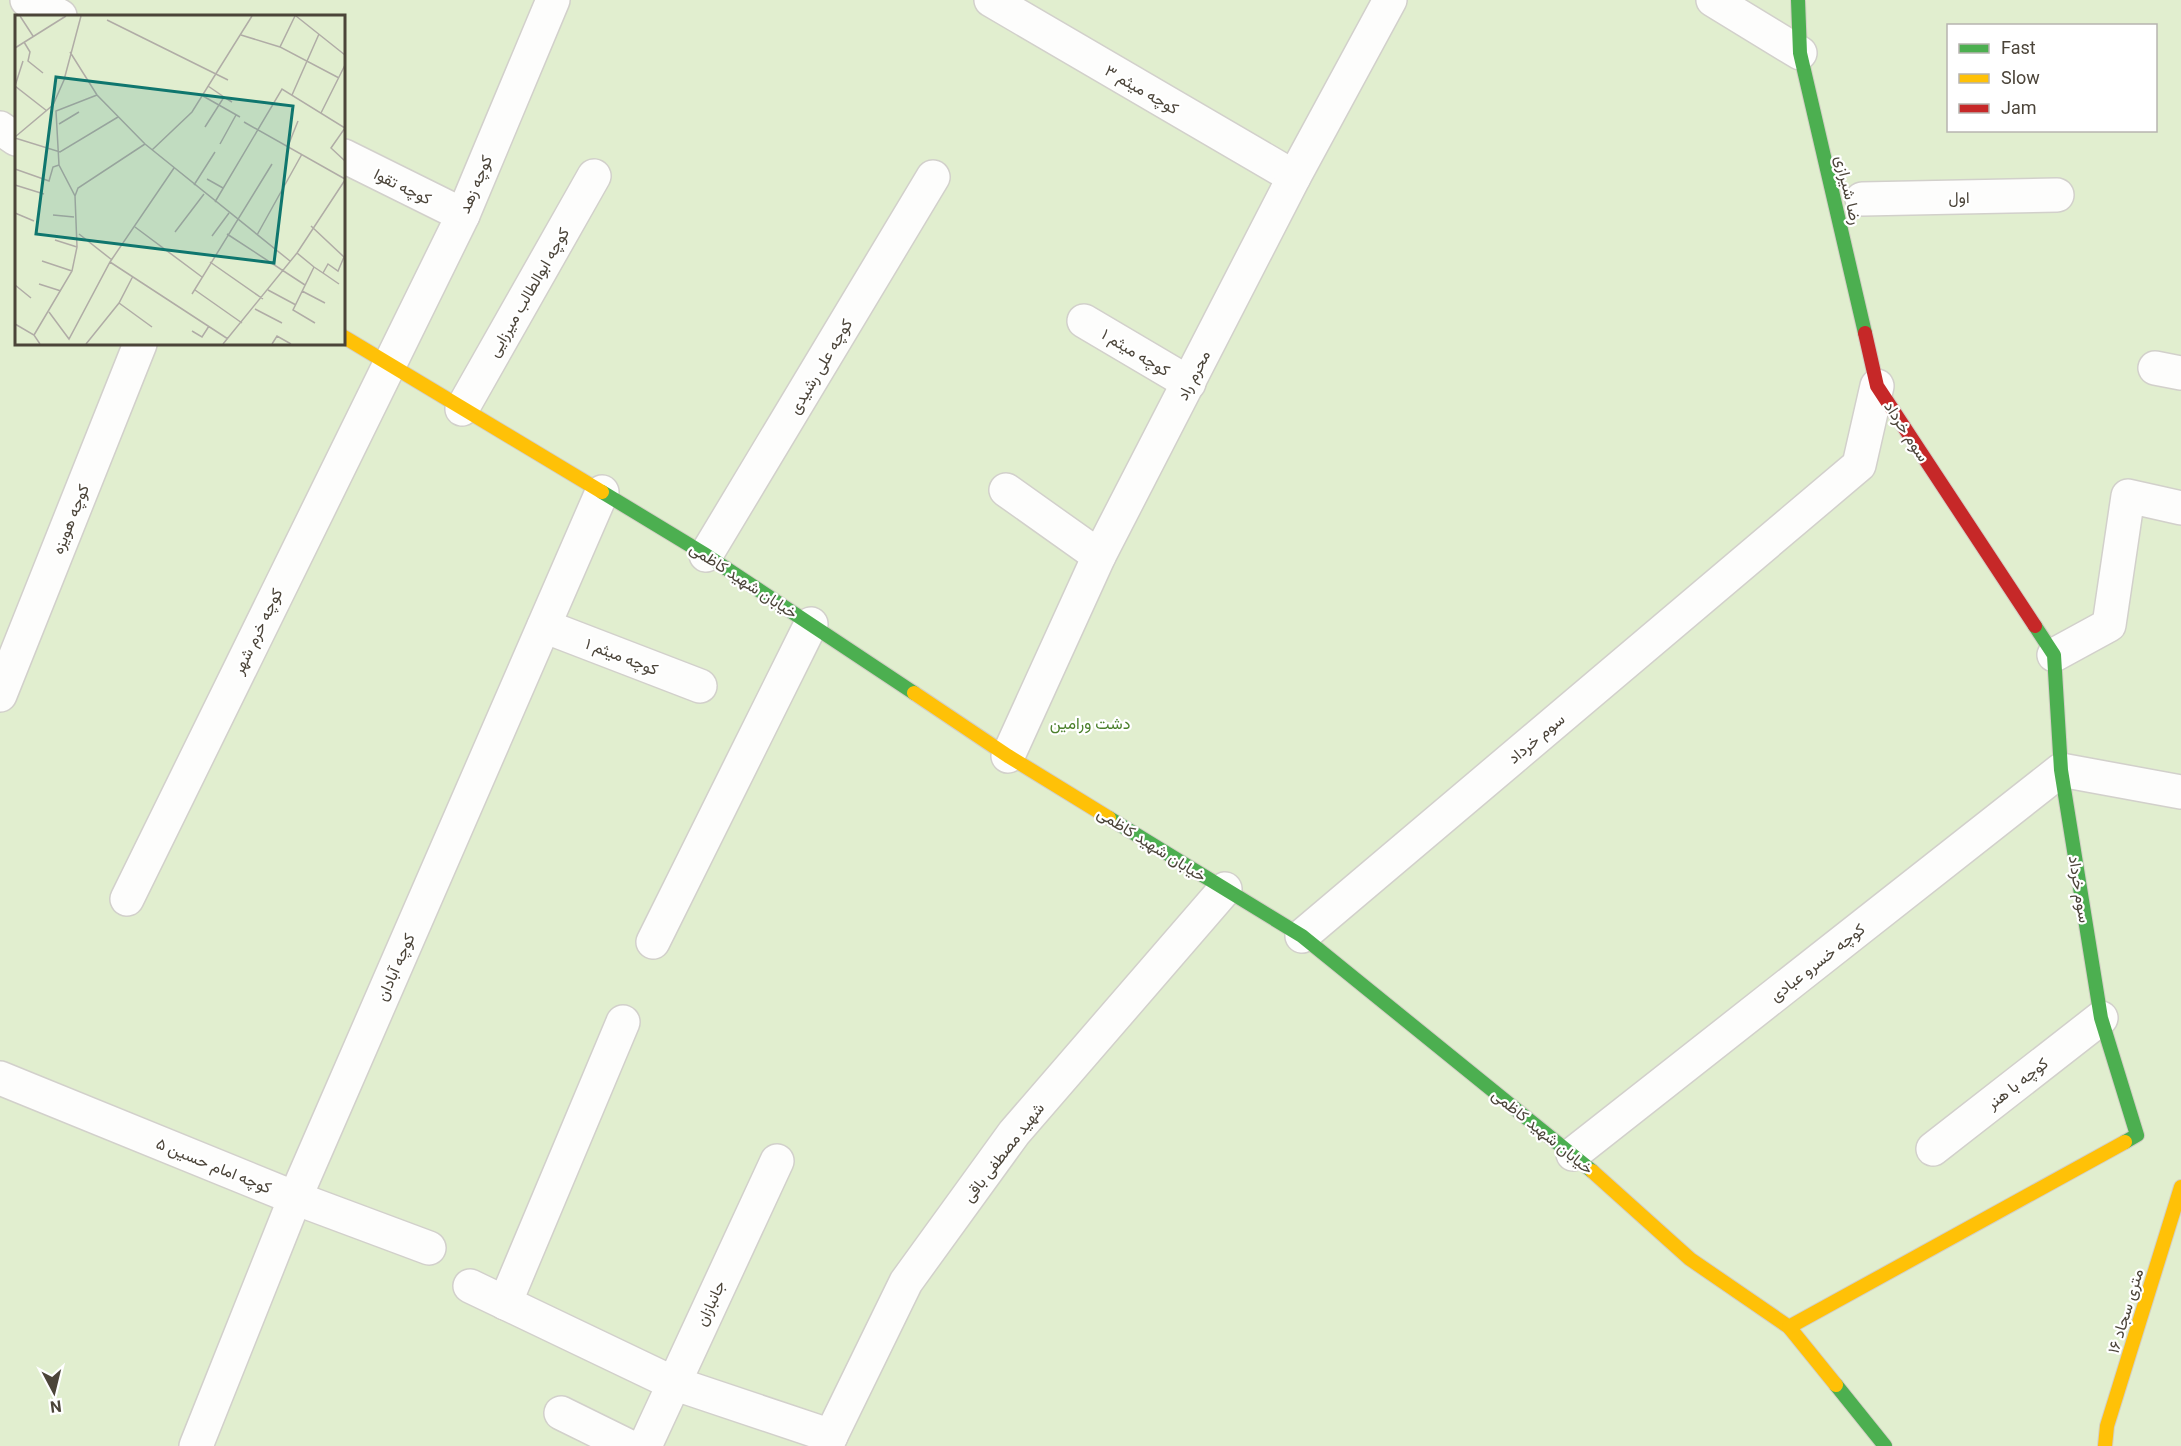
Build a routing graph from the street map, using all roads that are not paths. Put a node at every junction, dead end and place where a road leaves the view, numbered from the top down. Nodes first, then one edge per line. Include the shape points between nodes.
1 (27, 0) edge
2 (553, 0) edge
3 (991, 0) edge
4 (1390, 0) edge
5 (1713, 0) edge
6 (1798, 0) edge
7 (58, 15) edge
8 (1800, 53) junction
9 (0, 128) edge
10 (15, 138) edge
11 (345, 156) edge
12 (594, 176) dead end
13 (933, 177) dead end
14 (1294, 177) junction
15 (2057, 195) dead end
16 (1862, 199) dead end
17 (463, 215) junction
18 (1084, 321) dead end
19 (345, 338) edge
20 (140, 345) edge
21 (388, 364) junction
22 (1189, 382) junction
23 (1878, 386) junction
24 (462, 409) junction
25 (1006, 490) dead end
26 (602, 492) junction
27 (2181, 508) edge
28 (706, 555) junction
29 (1099, 556) junction
30 (811, 624) junction
31 (544, 626) junction
32 (2054, 655) junction
33 (700, 686) dead end
34 (0, 695) edge
35 (1008, 756) junction
36 (2061, 770) junction
37 (2181, 792) edge
38 (1225, 889) junction
39 (127, 899) dead end
40 (1302, 936) junction
41 (653, 942) dead end
42 (2101, 1018) junction
43 (623, 1022) dead end
44 (0, 1078) edge
45 (1933, 1149) dead end
46 (1573, 1154) junction
47 (777, 1161) dead end
48 (2181, 1187) edge
49 (295, 1198) junction
50 (429, 1248) dead end
51 (470, 1286) dead end
52 (505, 1303) junction
53 (1789, 1327) junction
54 (673, 1383) junction
55 (561, 1413) dead end
56 (829, 1441) edge
57 (196, 1446) edge
58 (628, 1446) edge
59 (645, 1446) edge
60 (1885, 1446) edge
61 (2104, 1446) edge

1 - 7 street
2 - 17 street, کوچه زهد
3 - 14 street, کوچه میثم ۳
4 - 14 street, محرم راد
5 - 8 street
6 - 8 street, رضا شیرازی
8 - 23 street, رضا شیرازی
9 - 10 street
11 - 17 street, کوچه تقوا
12 - 24 street, کوچه ابوالطالب میرزایی
13 - 28 street, کوچه علی رشیدی
14 - 22 street, محرم راد
15 - 16 street, اول
17 - 21 street, کوچه زهد
18 - 22 street, کوچه میثم ۱
19 - 21 street, خیابان شهید کاظمی
20 - 34 street, کوچه هویزه
21 - 24 street, خیابان شهید کاظمی
21 - 39 street, کوچه خرم شهر
22 - 29 street, محرم راد
23 - 32 street, سوم خرداد
23 - 40 street, سوم خرداد via 1859,465
24 - 26 street, خیابان شهید کاظمی
25 - 29 street
26 - 28 street, خیابان شهید کاظمی
26 - 31 street, کوچه آبادان
27 - 32 street via 2128,496 2109,625
28 - 30 street, خیابان شهید کاظمی
29 - 35 street, محرم راد
30 - 35 street, خیابان شهید کاظمی
30 - 41 street
31 - 33 street, کوچه میثم ۱
31 - 49 street, کوچه آبادان
32 - 36 street, سوم خرداد
35 - 38 street, خیابان شهید کاظمی
36 - 37 street
36 - 42 street, سوم خرداد
36 - 46 street, کوچه خسرو عبادی
38 - 40 street, خیابان شهید کاظمی
38 - 56 street, شهید مصطفی باقی via 1014,1133 906,1282
40 - 46 street, خیابان شهید کاظمی
42 - 45 street, کوچه با هنر
42 - 53 street, سوم خرداد via 2137,1135
43 - 52 street
44 - 49 street, کوچه امام حسین ۵
46 - 53 street, خیابان شهید کاظمی via 1690,1259
47 - 54 street, جانبازان
48 - 61 street, ۱۶ متری سجاد
49 - 50 street, کوچه امام حسین ۵
49 - 57 street, کوچه آبادان
51 - 52 street
52 - 54 street
53 - 60 street, خیابان شهید کاظمی
54 - 56 street
54 - 59 street, جانبازان
55 - 58 street

